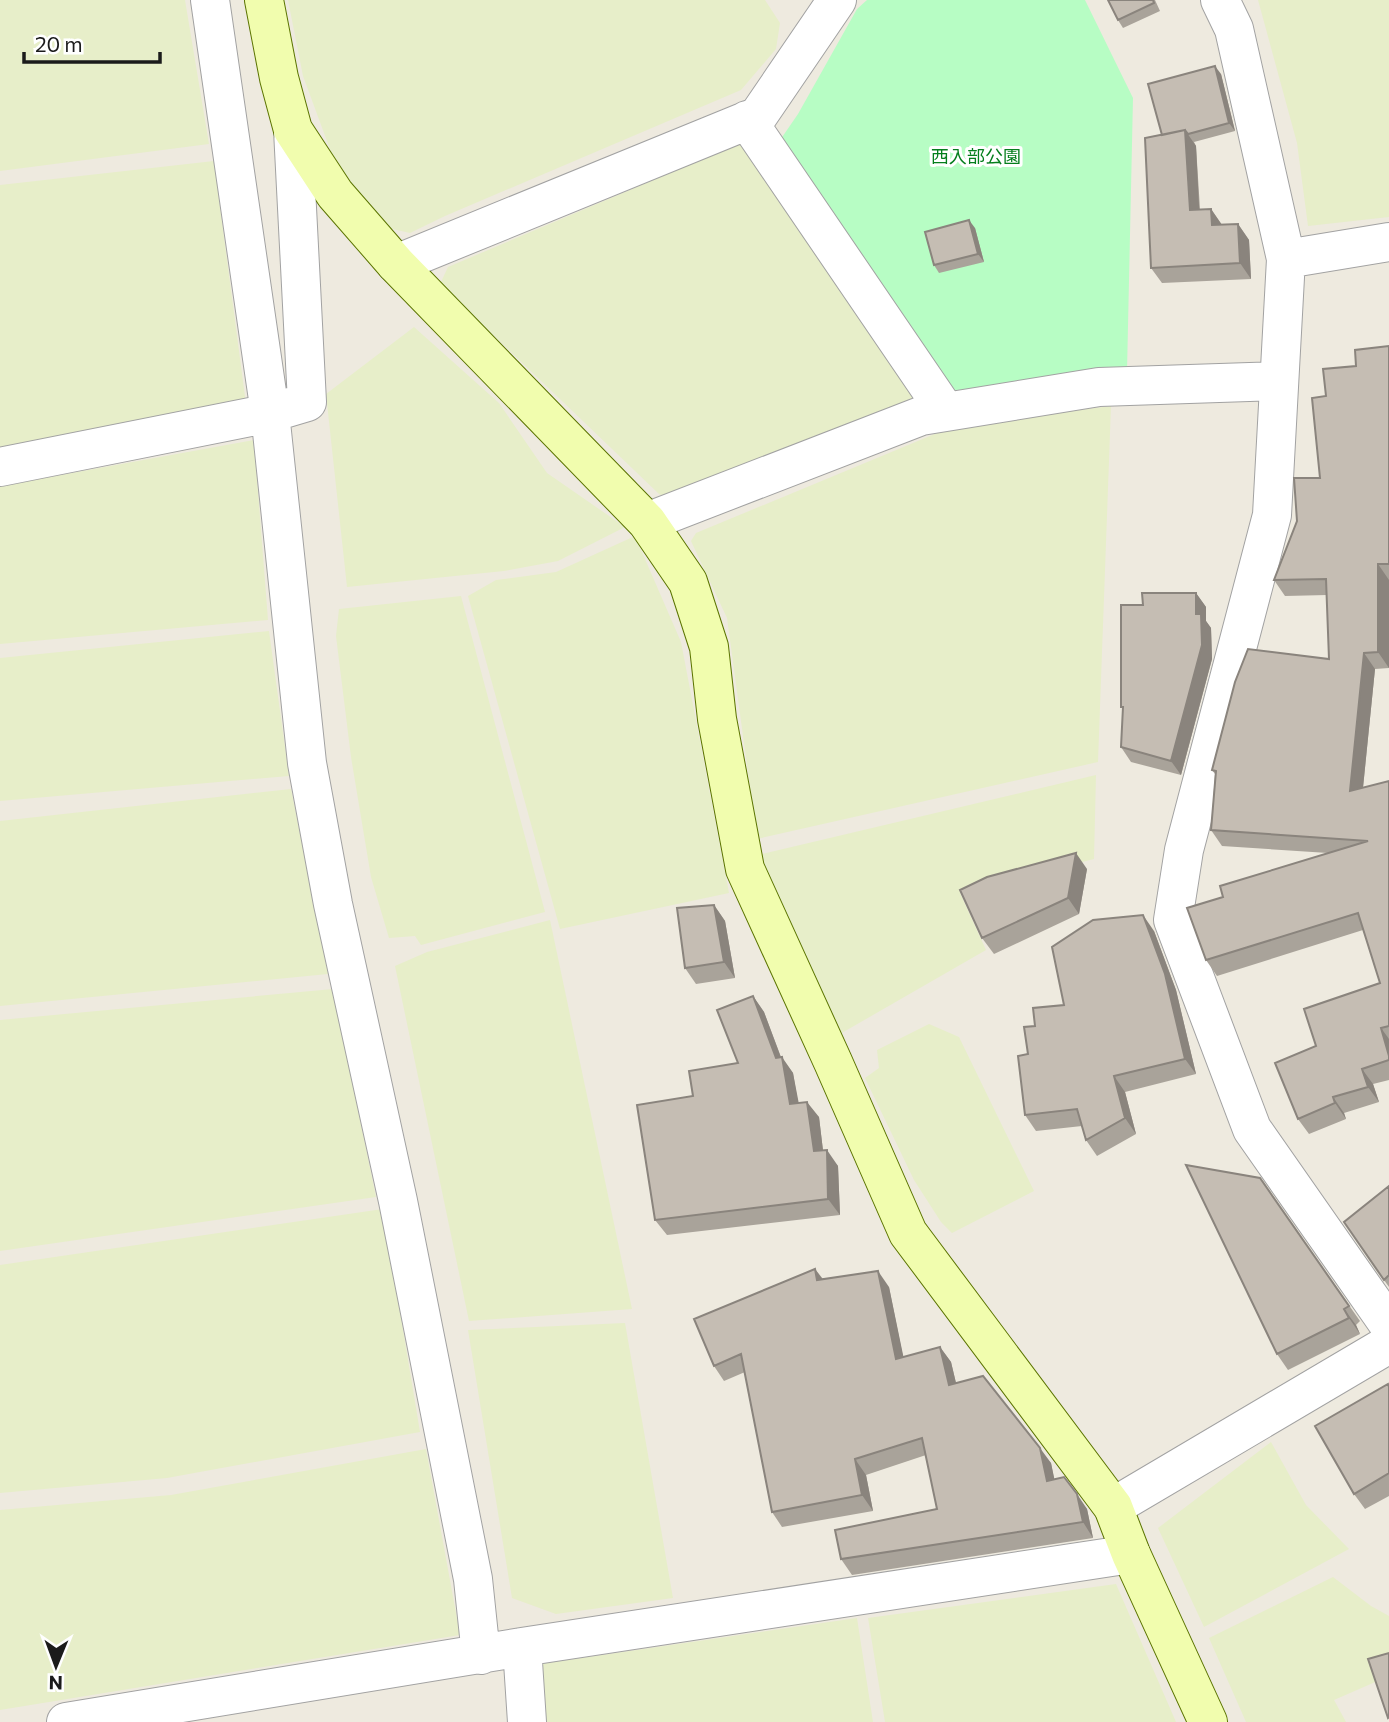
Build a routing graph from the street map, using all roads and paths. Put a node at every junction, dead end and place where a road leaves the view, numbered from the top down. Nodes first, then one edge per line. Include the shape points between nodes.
1 (210, 0) edge
2 (264, 0) edge
3 (836, 0) edge
4 (1220, 0) edge
5 (747, 120) junction
6 (293, 130) junction
7 (1389, 242) edge
8 (1286, 259) junction
9 (396, 264) junction
10 (1279, 381) junction
11 (946, 412) junction
12 (270, 413) junction
13 (0, 467) edge
14 (647, 522) junction
15 (1389, 1325) edge
16 (1389, 1344) edge
17 (1113, 1507) junction
18 (1131, 1554) junction
19 (522, 1647) junction
20 (481, 1655) junction
21 (66, 1722) edge
22 (527, 1722) edge
23 (1208, 1722) edge

1 - 12 street
2 - 6 street
3 - 5 street via 758,116
4 - 8 street via 1234,29
5 - 9 street
5 - 11 street
6 - 9 street via 335,194
6 - 12 street via 307,402
7 - 8 street
8 - 10 street
9 - 14 street
10 - 11 street via 1099,387
10 - 15 street via 1272,515 1184,850 1173,920 1252,1129
11 - 14 street via 921,416
12 - 13 street
12 - 20 street via 307,763 465,1538
14 - 17 street via 688,582 709,647 717,719 745,869 908,1234
16 - 17 street
17 - 18 street
18 - 19 street
18 - 23 street
19 - 20 street
19 - 22 street
20 - 21 street

